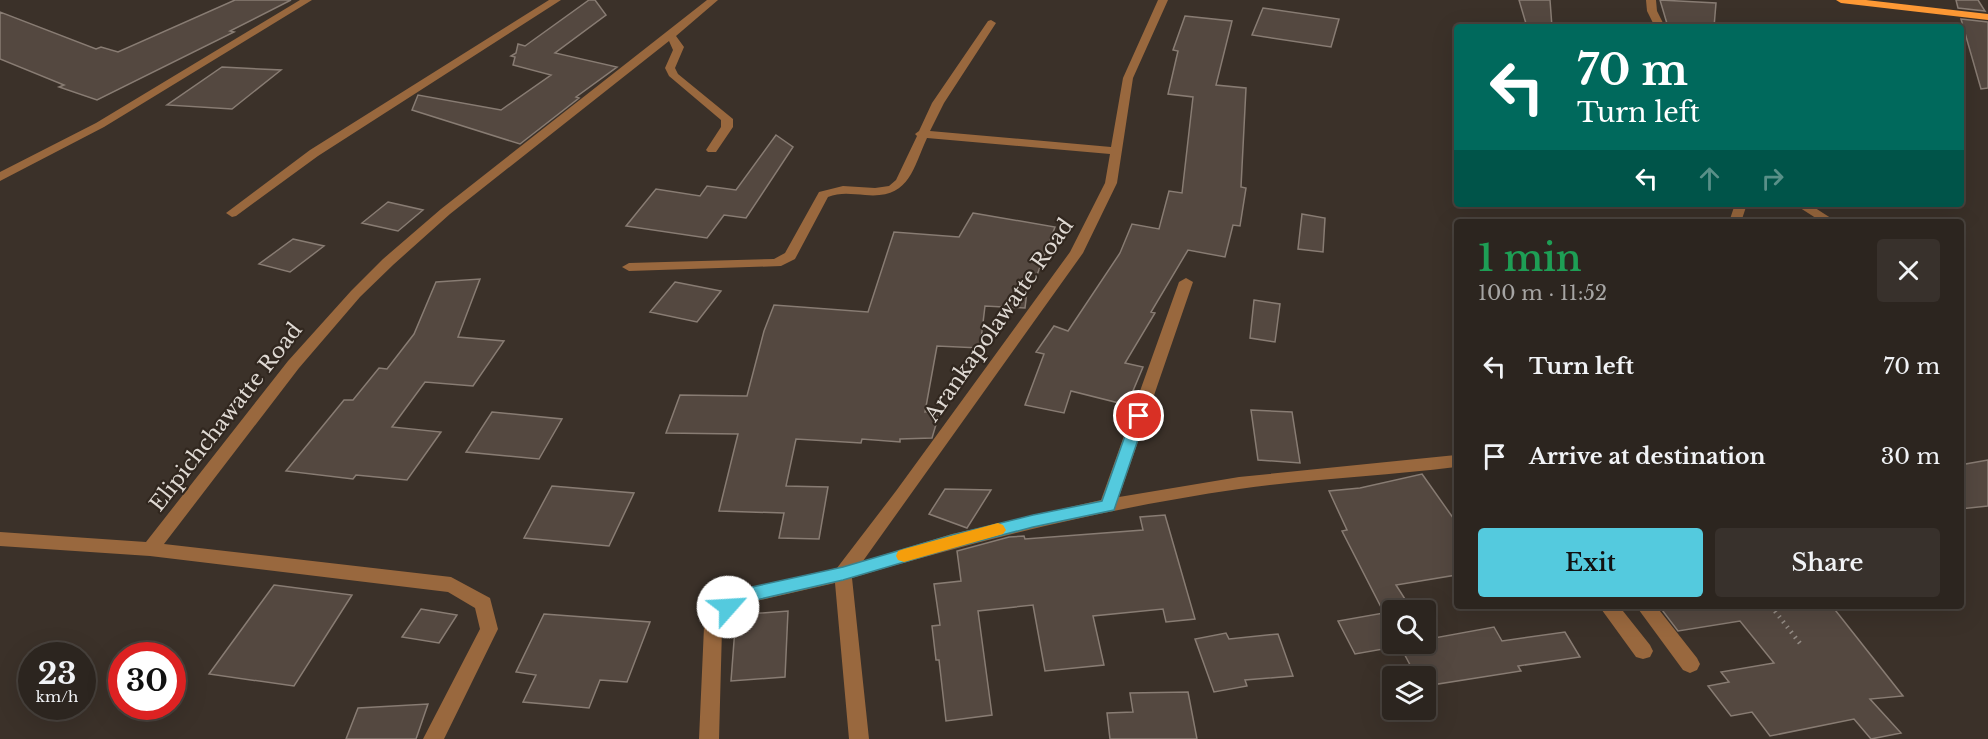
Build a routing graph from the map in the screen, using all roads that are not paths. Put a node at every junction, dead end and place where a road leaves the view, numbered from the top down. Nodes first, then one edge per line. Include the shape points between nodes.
1 (307, 0) edge
2 (556, 0) edge
3 (713, 0) edge
4 (1163, 0) edge
5 (1651, 0) edge
6 (1841, 0) edge
7 (1988, 17) edge
8 (991, 23) dead end
9 (1658, 24) edge
10 (670, 36) junction
11 (921, 134) junction
12 (712, 150) dead end
13 (1117, 151) junction
14 (0, 177) edge
15 (1805, 207) edge
16 (232, 213) dead end
17 (1827, 219) edge
18 (629, 267) dead end
19 (1186, 282) dead end
20 (1454, 461) edge
21 (1108, 505) junction
22 (0, 539) edge
23 (150, 549) junction
24 (843, 574) junction
25 (1610, 609) edge
26 (1647, 609) edge
27 (1643, 651) dead end
28 (1690, 664) dead end
29 (433, 739) edge
30 (709, 739) edge
31 (859, 739) edge

1 - 14 street via 100,125
2 - 16 street via 315,153
3 - 10 street, Elipichchawatte Road
4 - 13 street, Arankapolawatte Road via 1128,78
5 - 9 street
6 - 7 main road
8 - 11 street
10 - 12 street via 679,48 670,68 674,76 727,119 727,127
10 - 23 street, Elipichchawatte Road via 387,262 253,415
11 - 13 street
11 - 18 street via 895,189 882,193 849,188 823,195 790,256 776,263
13 - 24 street, Arankapolawatte Road via 1111,183 1076,253
15 - 17 street
19 - 21 street
20 - 21 street via 1239,483
21 - 24 street via 975,535
22 - 23 street
23 - 29 street via 451,585 483,603 489,629
24 - 30 street via 752,594 728,607 712,627
24 - 31 street
25 - 27 street
26 - 28 street

